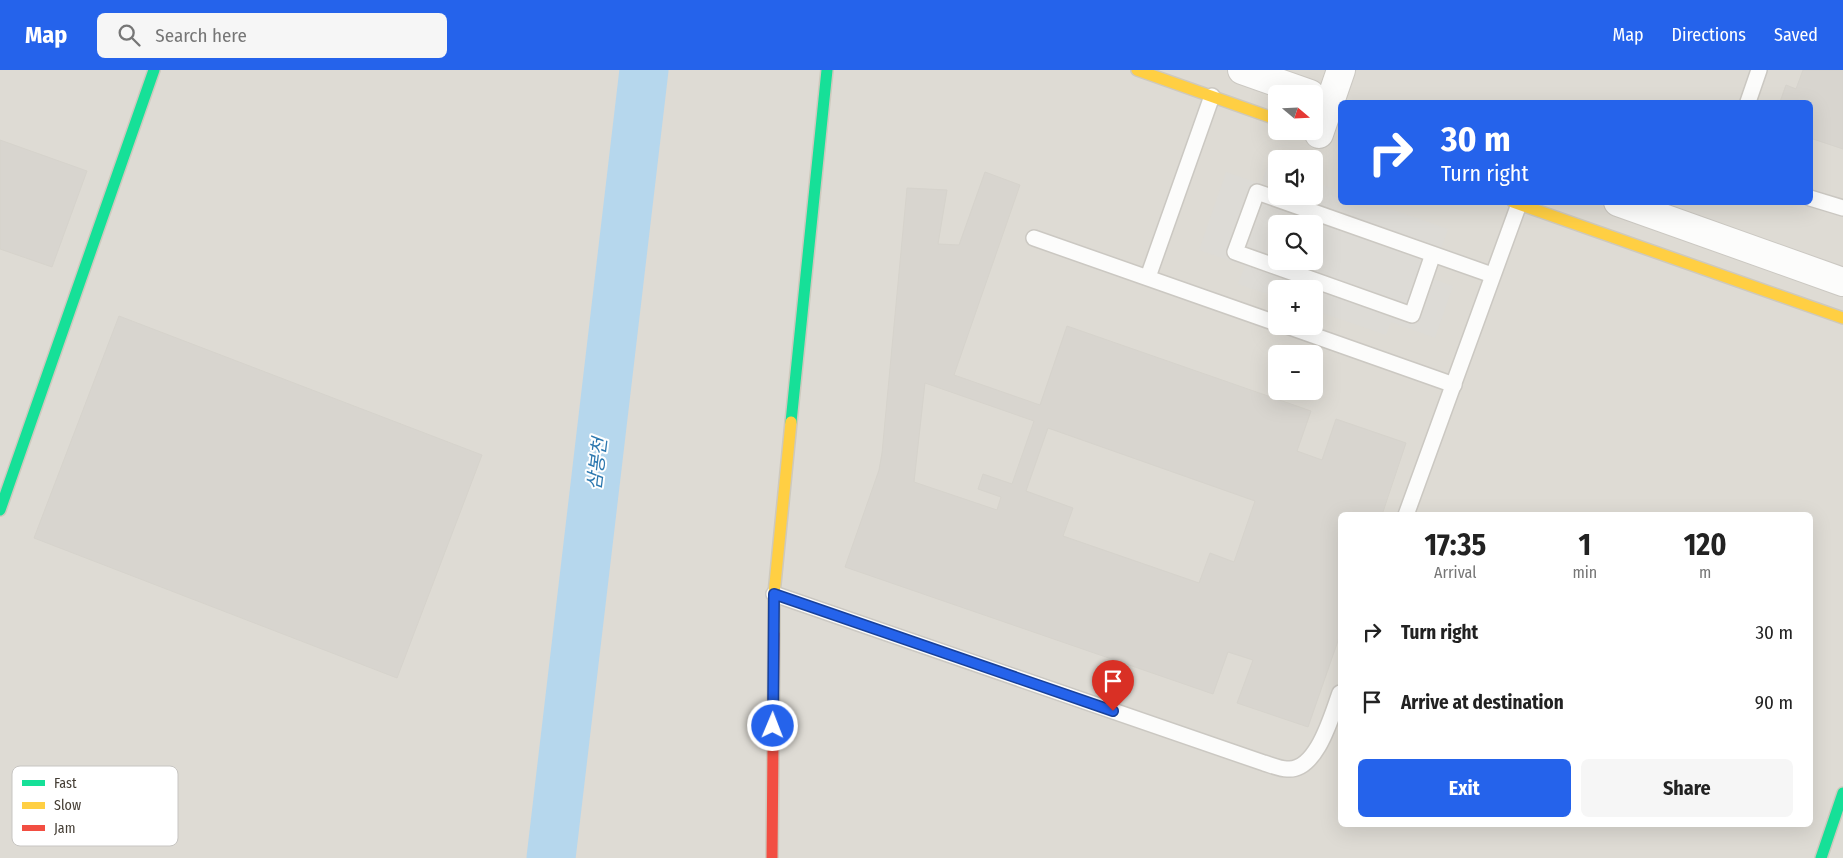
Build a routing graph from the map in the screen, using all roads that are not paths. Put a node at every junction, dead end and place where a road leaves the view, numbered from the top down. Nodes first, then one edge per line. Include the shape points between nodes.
1 (154, 70) edge
2 (827, 70) edge
3 (1136, 70) edge
4 (1242, 70) edge
5 (1341, 70) edge
6 (1759, 70) edge
7 (1284, 85) edge
8 (1212, 96) junction
9 (1323, 99) edge
10 (1749, 100) edge
11 (1268, 116) edge
12 (1813, 199) edge
13 (1515, 205) edge
14 (1522, 205) edge
15 (1626, 205) edge
16 (1843, 208) edge
17 (1034, 238) dead end
18 (1433, 254) junction
19 (1492, 275) junction
20 (1148, 277) junction
21 (1843, 282) edge
22 (1843, 318) edge
23 (1268, 320) edge
24 (1312, 335) edge
25 (1454, 385) junction
26 (0, 510) edge
27 (1407, 512) edge
28 (774, 594) junction
29 (1338, 698) edge
30 (1843, 793) edge
31 (772, 858) edge
32 (1821, 858) edge

1 - 26 street
2 - 28 street
3 - 8 street
4 - 7 street
5 - 9 street
6 - 10 lane
8 - 11 street
8 - 20 lane
12 - 16 lane
13 - 19 lane
14 - 22 street
15 - 21 street
17 - 20 lane
18 - 18 lane via 1257,192 1235,252 1412,315
18 - 19 lane
19 - 25 lane
20 - 23 lane
24 - 25 lane
25 - 27 lane
28 - 29 lane via 1288,770 1310,759 1318,749
28 - 31 street
30 - 32 street

